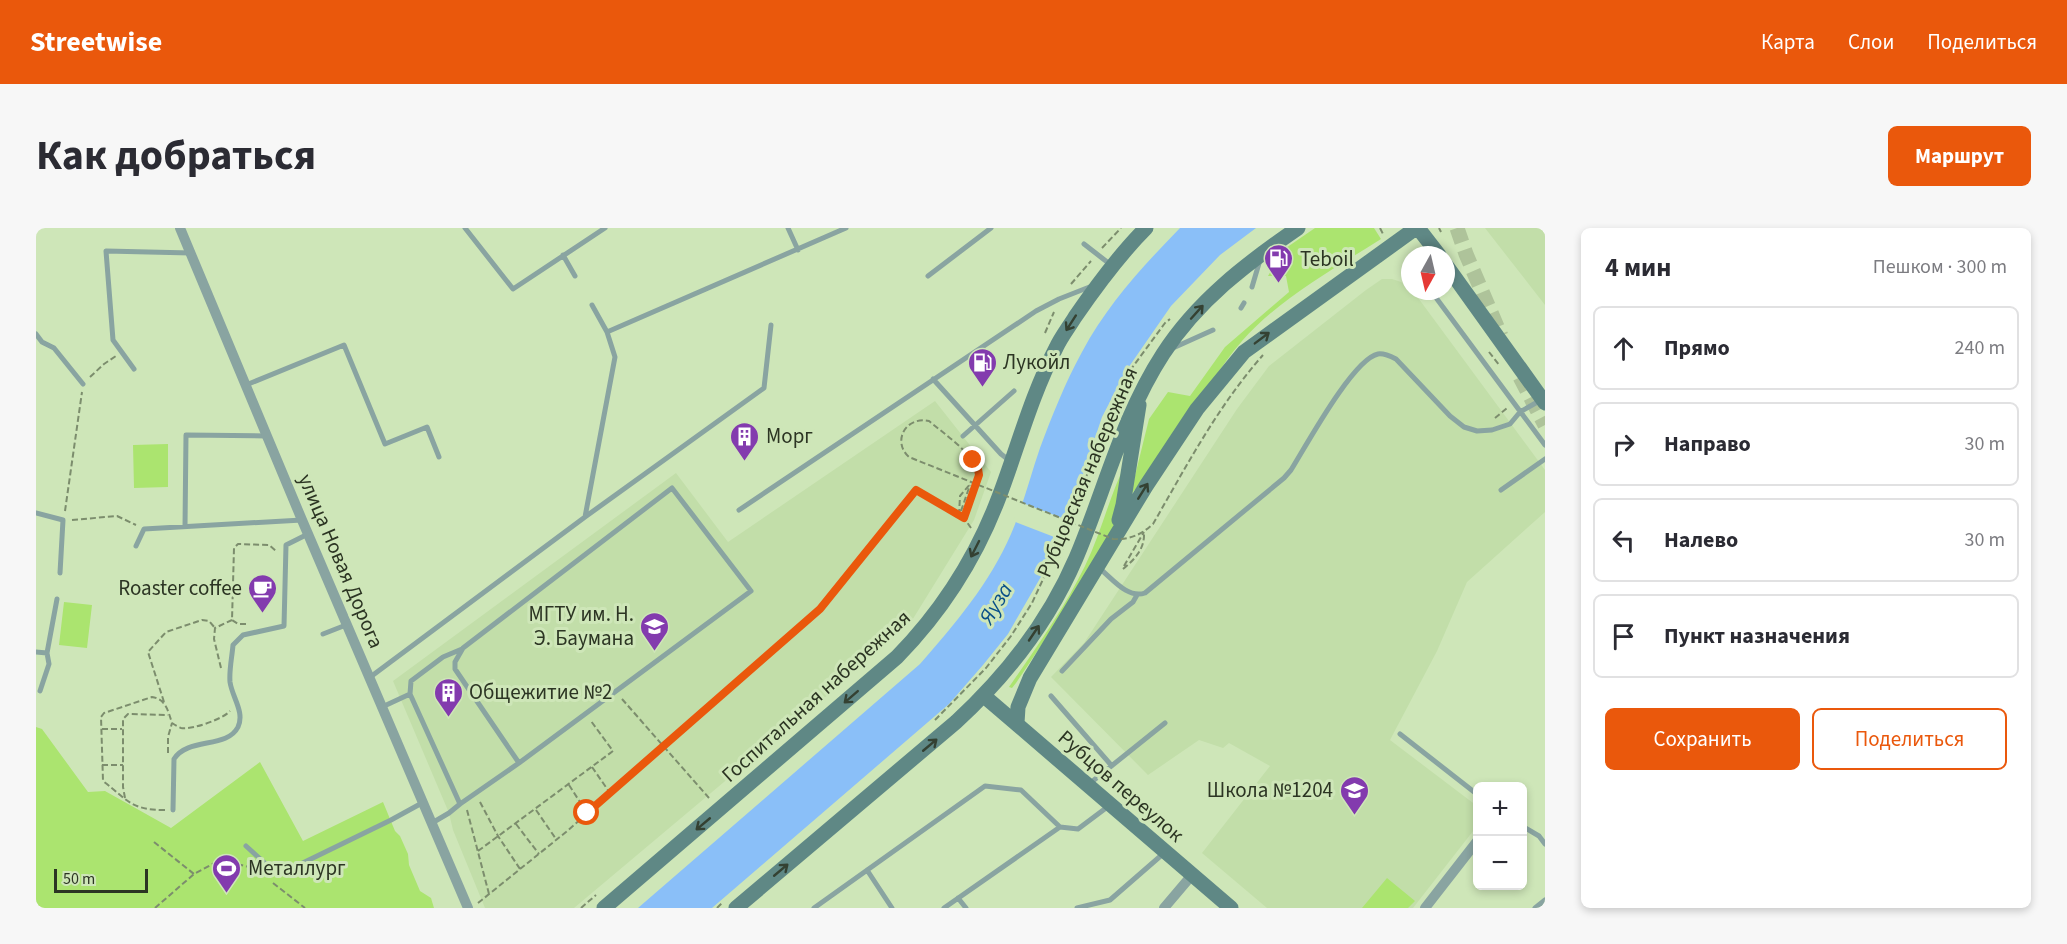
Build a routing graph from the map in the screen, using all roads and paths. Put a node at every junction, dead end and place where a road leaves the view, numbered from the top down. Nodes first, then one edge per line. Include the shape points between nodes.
1 (180, 228) edge
2 (465, 228) edge
3 (605, 228) edge
4 (788, 228) edge
5 (846, 228) edge
6 (991, 228) edge
7 (1120, 228) edge
8 (1146, 228) edge
9 (1298, 228) edge
10 (1380, 228) edge
11 (1417, 228) edge
12 (1384, 236) dead end
13 (1084, 244) dead end
14 (1432, 246) edge
15 (798, 250) junction
16 (1263, 252) junction
17 (191, 253) junction
18 (1097, 254) junction
19 (563, 255) junction
20 (1112, 266) junction
21 (575, 276) dead end
22 (928, 276) dead end
23 (1455, 277) edge
24 (1097, 285) junction
25 (1252, 287) dead end
26 (1059, 299) junction
27 (1438, 300) edge
28 (592, 305) dead end
29 (1176, 315) dead end
30 (771, 325) dead end
31 (1213, 330) dead end
32 (607, 332) junction
33 (1045, 333) dead end
34 (36, 334) edge
35 (122, 352) junction
36 (1164, 352) junction
37 (1263, 355) dead end
38 (134, 369) dead end
39 (933, 379) junction
40 (83, 384) junction
41 (246, 385) junction
42 (1141, 390) junction
43 (1014, 391) dead end
44 (1513, 401) junction
45 (1544, 401) edge
46 (1520, 412) junction
47 (1493, 420) dead end
48 (974, 425) junction
49 (267, 436) junction
50 (963, 436) dead end
51 (1545, 445) edge
52 (439, 458) dead end
53 (1545, 459) edge
54 (1011, 462) junction
55 (971, 483) junction
56 (1501, 490) dead end
57 (739, 510) dead end
58 (36, 513) edge
59 (960, 516) junction
60 (585, 517) junction
61 (964, 518) junction
62 (63, 520) junction
63 (302, 520) junction
64 (185, 527) junction
65 (144, 529) junction
66 (972, 530) dead end
67 (1144, 532) junction
68 (308, 534) junction
69 (136, 546) dead end
70 (1108, 548) junction
71 (277, 554) dead end
72 (1098, 567) junction
73 (60, 573) dead end
74 (1137, 595) junction
75 (57, 599) dead end
76 (232, 620) junction
77 (248, 624) dead end
78 (346, 625) junction
79 (215, 628) junction
80 (323, 634) dead end
81 (463, 648) junction
82 (1048, 649) junction
83 (36, 652) edge
84 (47, 653) junction
85 (1062, 671) dead end
86 (222, 672) dead end
87 (1000, 677) junction
88 (369, 678) junction
89 (40, 691) dead end
90 (616, 692) junction
91 (410, 694) junction
92 (984, 696) junction
93 (1051, 696) dead end
94 (164, 702) junction
95 (231, 705) dead end
96 (381, 707) junction
97 (586, 714) junction
98 (169, 715) junction
99 (1017, 723) junction
100 (1165, 723) dead end
101 (929, 726) dead end
102 (102, 729) junction
103 (122, 729) junction
104 (1400, 734) dead end
105 (662, 747) junction
106 (519, 763) junction
107 (102, 765) junction
108 (123, 765) junction
109 (1111, 765) junction
110 (592, 767) junction
111 (569, 784) junction
112 (1088, 785) junction
113 (1473, 791) edge
114 (610, 793) junction
115 (476, 794) junction
116 (709, 798) dead end
117 (125, 801) junction
118 (422, 802) junction
119 (462, 803) junction
120 (1111, 804) junction
121 (173, 810) joint
122 (536, 810) junction
123 (587, 813) junction
124 (431, 824) junction
125 (516, 824) junction
126 (1060, 827) junction
127 (1527, 829) edge
128 (498, 836) junction
129 (556, 839) junction
130 (154, 842) dead end
131 (1545, 844) edge
132 (246, 846) dead end
133 (1473, 846) edge
134 (478, 851) junction
135 (1166, 852) junction
136 (539, 854) junction
137 (520, 868) junction
138 (867, 870) junction
139 (194, 874) junction
140 (265, 875) dead end
141 (1192, 875) junction
142 (272, 882) dead end
143 (489, 894) junction
144 (958, 898) junction
145 (294, 900) junction
146 (1545, 900) edge
147 (601, 901) edge
148 (730, 904) edge
149 (473, 905) edge
150 (821, 906) edge
151 (155, 908) edge
152 (298, 908) edge
153 (305, 908) edge
154 (581, 908) edge
155 (717, 908) edge
156 (814, 908) edge
157 (892, 908) edge
158 (944, 908) edge
159 (966, 908) edge
160 (1077, 908) edge
161 (1164, 908) edge
162 (1231, 908) edge
163 (1425, 908) edge
164 (1535, 908) edge

1 - 17 street, улица Новая Дорога
2 - 19 lane via 513,288
3 - 19 lane
4 - 15 lane
5 - 15 lane
6 - 22 lane
7 - 18 path
8 - 20 main road, Госпитальная набережная
9 - 16 main road, Рубцовская набережная
10 - 12 path
11 - 14 main road
70 -> 11 main road via 1197,409 1244,352
13 - 18 lane
15 - 32 lane
16 - 25 lane
36 -> 16 main road, Рубцовская набережная via 1195,313
17 - 35 lane via 106,251 113,340
17 - 41 street, улица Новая Дорога
18 - 20 lane
18 - 26 path
19 - 21 lane
20 - 24 main road, Госпитальная набережная
23 - 45 main road
24 - 26 lane
24 -> 54 main road, Госпитальная набережная via 1056,346 1029,407
26 - 33 path
26 - 39 lane
27 - 44 lane
28 - 32 lane
29 - 101 path via 1165,323 1125,381 1107,418 1055,561 1032,603 986,668
30 - 60 lane via 764,388
31 - 36 lane
32 - 60 lane via 615,357
34 - 40 lane via 54,348
35 - 38 lane
35 - 40 path
36 - 42 main road, Рубцовская набережная
37 - 67 path, bridge via 1218,411 1153,524
39 - 48 lane
39 - 57 lane
40 - 62 path
41 - 49 street, улица Новая Дорога
41 - 52 lane via 344,345 386,444 427,427
42 - 70 main road via 1123,505
87 -> 42 main road, Рубцовская набережная via 1033,635 1074,561
43 - 48 lane
44 - 46 lane
44 - 47 path
45 - 46 lane
46 - 51 lane
46 - 74 lane via 1510,424 1492,430 1464,427 1396,359 1378,354 1366,359 1352,374 1284,478 1145,593
48 - 50 lane
48 - 54 lane
49 - 63 street, улица Новая Дорога
49 - 64 lane via 186,435
53 - 56 lane
54 -> 147 main road, Госпитальная набережная via 988,525 964,571 924,630 897,657
55 - 59 path
55 - 59 path via 960,496
55 - 61 path, bridge via 909,457 902,441 907,426 914,420 929,421 973,460 979,475
55 - 67 path, bridge via 1113,539
58 - 62 lane
59 - 61 path
59 - 105 path via 916,490 820,609
60 - 88 lane
61 - 66 path
62 - 65 path via 117,516
62 - 73 lane
63 - 64 lane
63 - 68 street, улица Новая Дорога
64 - 65 lane
65 - 69 lane
67 - 67 path via 1138,542 1123,569 1145,542
68 - 78 street, улица Новая Дорога
68 - 121 lane via 286,545 284,626 243,635 233,645 230,682 239,725 225,738 178,752 174,759
70 - 72 main road
71 - 76 path via 269,545 238,544 234,548
72 - 74 lane
72 - 82 main road
74 - 85 lane
75 - 84 lane
76 - 77 path
76 - 79 path
78 - 80 lane
78 - 88 street, улица Новая Дорога
79 - 86 path
79 - 94 path via 202,620 166,632 148,652
81 - 90 lane via 672,488 751,591
81 - 91 lane via 443,657 411,681
81 - 106 lane via 454,669
82 - 87 main road
82 - 99 main road via 1030,678 1018,707
83 - 84 lane
84 - 89 lane via 49,664
87 - 92 main road, Рубцовская набережная
88 - 96 street, улица Новая Дорога
90 - 97 lane
90 - 105 path
91 - 96 lane
91 - 119 lane
92 - 99 main road, Рубцов переулок
148 -> 92 main road, Рубцовская набережная
93 - 109 lane
94 - 98 path
94 - 102 path via 152,697 104,713
95 - 98 path via 225,716 193,727 182,728 172,723
96 - 118 street, улица Новая Дорога
97 - 106 lane
97 - 110 path via 613,751
98 - 103 path via 128,714
99 - 112 main road, Рубцов переулок
100 - 109 lane
102 - 103 path
102 - 107 path
103 - 108 path
104 - 113 lane
105 - 114 path
105 - 116 path
106 - 115 lane
107 - 108 path
107 - 117 path via 103,781
108 - 117 path
109 - 112 lane
110 - 111 path
110 - 114 path
111 - 122 path
111 - 123 path
112 - 120 main road, Рубцов переулок
114 - 123 path
115 - 119 lane
115 - 128 path
117 - 121 path via 151,810
118 - 124 street, улица Новая Дорога
118 - 132 lane via 278,875
119 - 124 lane
119 - 134 path
120 - 126 lane via 1078,829
120 - 135 main road, Рубцов переулок
122 - 125 path
122 - 129 path
123 - 129 path
124 - 149 street, улица Новая Дорога
125 - 128 path
125 - 136 path
126 - 138 lane via 1021,790 985,786
126 - 144 lane
127 - 131 lane
128 - 134 path
128 - 137 path
129 - 136 path
130 - 139 path
133 - 163 street
134 - 143 path
135 - 141 main road, Рубцов переулок
135 - 160 lane via 1110,900
136 - 137 path
137 - 143 path
138 - 150 lane
138 - 157 lane
139 - 140 path via 220,860 257,869
139 - 151 path
141 - 161 street
141 - 162 main road, Рубцов переулок
142 - 145 path
143 - 149 path
144 - 158 lane
144 - 159 lane
145 - 152 path
145 - 153 path
146 - 164 lane
147 - 154 path
148 - 155 path
150 - 156 lane

